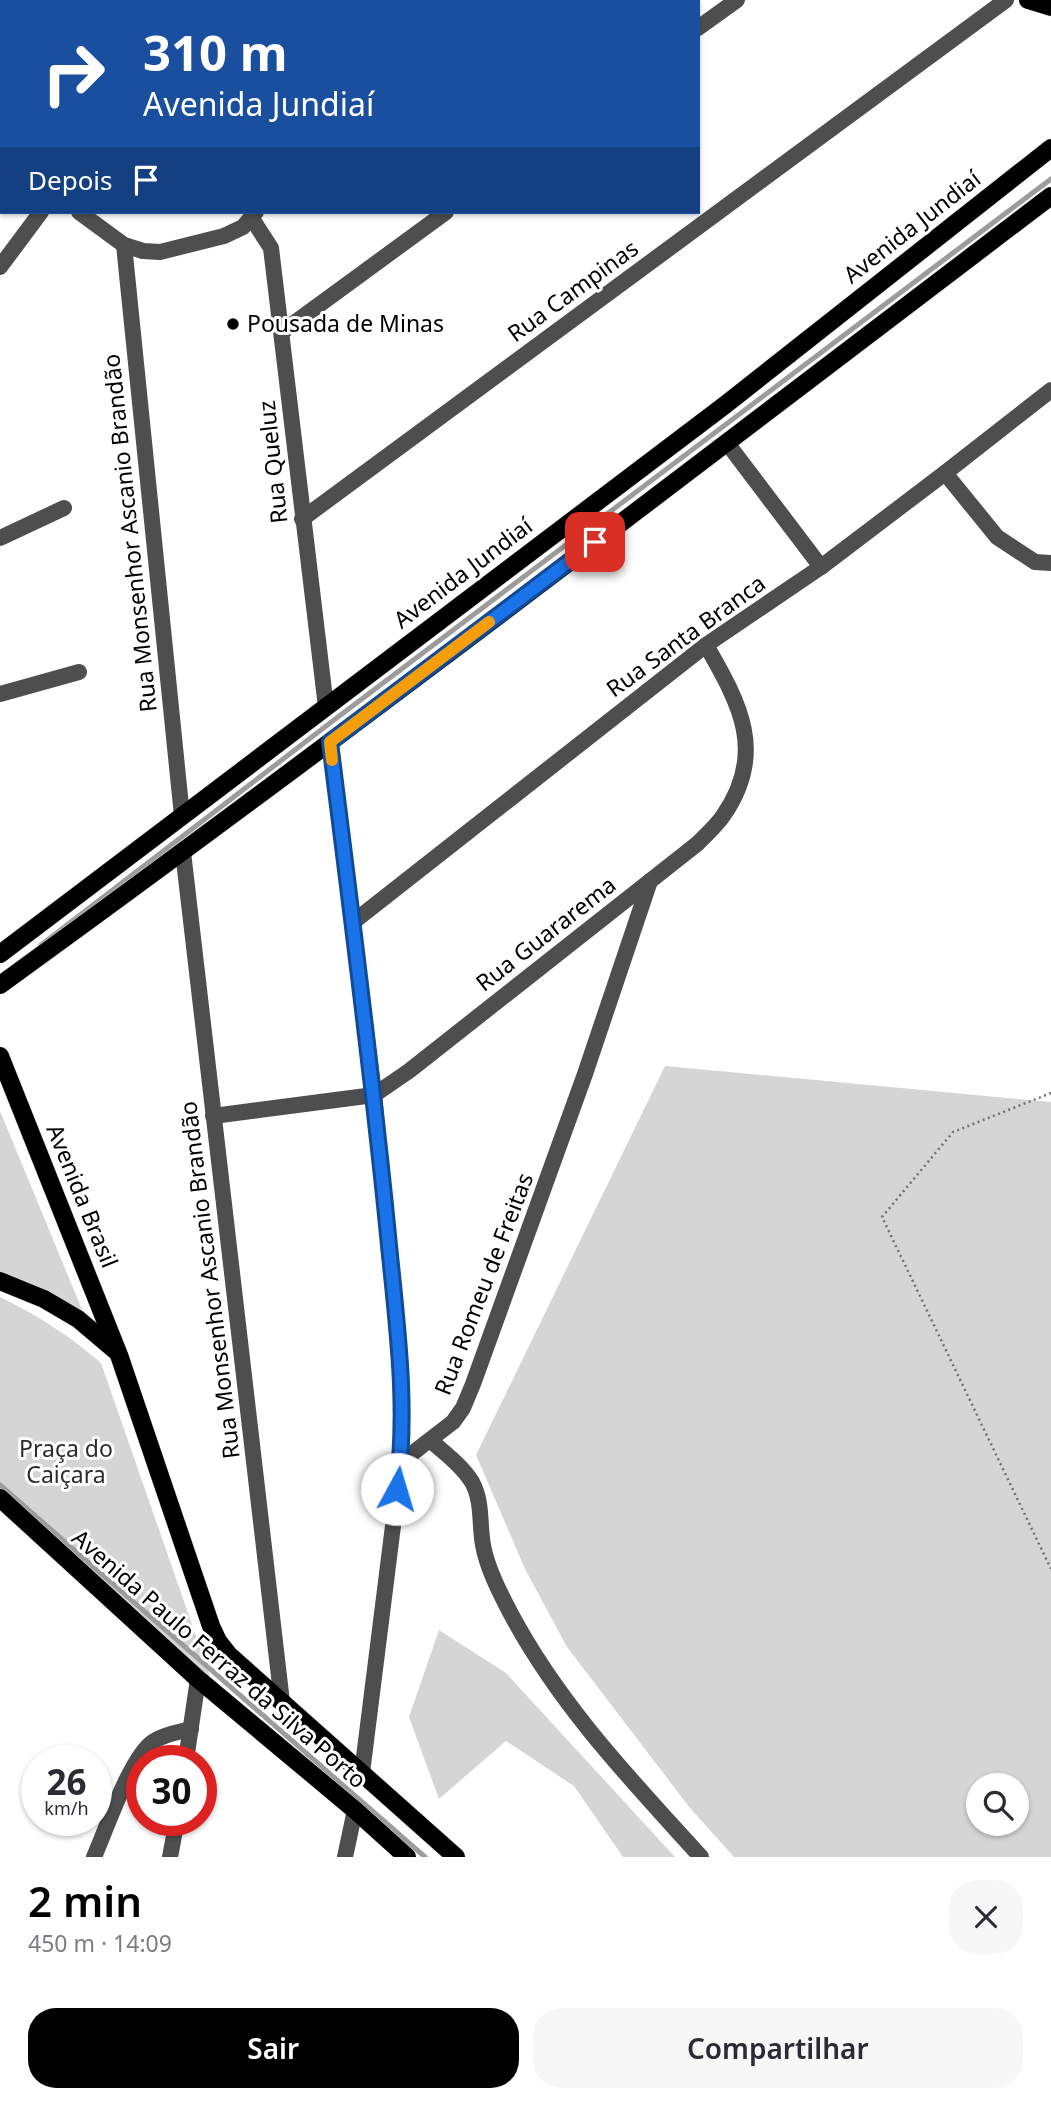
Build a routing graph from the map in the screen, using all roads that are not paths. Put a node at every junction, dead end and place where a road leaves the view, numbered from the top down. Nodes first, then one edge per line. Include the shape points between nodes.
1 (737, 0) edge
2 (1006, 0) edge
3 (1028, 0) edge
4 (1051, 6) edge
5 (700, 27) edge
6 (1051, 148) edge
7 (1051, 196) edge
8 (40, 214) edge
9 (82, 214) edge
10 (443, 214) edge
11 (254, 215) edge
12 (124, 245) junction
13 (0, 267) edge
14 (282, 332) junction
15 (1051, 390) edge
16 (727, 443) junction
17 (945, 473) junction
18 (64, 508) dead end
19 (302, 519) junction
20 (0, 538) edge
21 (1051, 563) edge
22 (821, 567) junction
23 (706, 645) junction
24 (79, 672) dead end
25 (0, 694) edge
26 (326, 707) junction
27 (330, 742) junction
28 (182, 816) junction
29 (183, 852) junction
30 (650, 881) junction
31 (352, 923) junction
32 (0, 954) edge
33 (0, 985) edge
34 (0, 1056) edge
35 (374, 1095) junction
36 (213, 1116) junction
37 (0, 1281) edge
38 (119, 1355) junction
39 (431, 1441) junction
40 (401, 1462) junction
41 (0, 1498) edge
42 (198, 1679) junction
43 (282, 1702) junction
44 (191, 1729) junction
45 (188, 1745) edge
46 (362, 1773) junction
47 (355, 1810) junction
48 (174, 1836) edge
49 (94, 1857) edge
50 (170, 1857) edge
51 (345, 1857) edge
52 (407, 1857) edge
53 (456, 1857) edge
54 (701, 1857) edge

1 - 5 street
2 - 19 street, Rua Campinas
3 - 4 main road
6 - 26 main road, Avenida Jundiaí via 725,405
7 - 16 main road
8 - 13 street
9 - 12 street
10 - 14 street
11 - 12 street via 243,227 224,236 160,252
11 - 14 street, Rua Queluz via 271,248
12 - 28 street, Rua Monsenhor Ascanio Brandão
14 - 19 street, Rua Queluz
15 - 17 street, Rua Santa Branca
16 - 22 street
16 - 27 main road
17 - 21 street via 997,537 1035,562
17 - 22 street, Rua Santa Branca
18 - 20 street
19 - 26 street, Rua Queluz
22 - 23 street, Rua Santa Branca
23 - 30 street, Rua Guararema via 732,690 745,728 747,758 736,794 722,818 698,844
23 - 31 street, Rua Santa Branca
24 - 25 street
26 - 28 main road, Avenida Jundiaí
27 - 29 main road
27 - 31 street
28 - 32 main road, Avenida Jundiaí
29 - 33 main road
29 - 36 street, Rua Monsenhor Ascanio Brandão
30 - 35 street, Rua Guararema
30 - 39 street, Rua Romeu de Freitas via 474,1384 453,1422
31 - 35 street
34 - 38 main road, Avenida Brasil
35 - 36 street, Rua Guararema
35 - 40 street via 401,1371
36 - 43 street, Rua Monsenhor Ascanio Brandão
37 - 38 main road via 78,1319
38 - 43 main road, Avenida Paulo Ferraz da Silva Porto via 218,1641
39 - 40 street, Rua Romeu de Freitas
39 - 54 street via 461,1468 476,1490 482,1545 490,1568 511,1614 561,1694
40 - 46 street
41 - 42 main road, Avenida Paulo Ferraz da Silva Porto
42 - 44 street
42 - 47 main road, Avenida Paulo Ferraz da Silva Porto
43 - 46 main road, Avenida Paulo Ferraz da Silva Porto
44 - 45 street
44 - 49 street via 169,1734 141,1754
46 - 53 main road, Avenida Paulo Ferraz da Silva Porto
47 - 51 street
47 - 52 main road, Avenida Paulo Ferraz da Silva Porto
48 - 50 street

